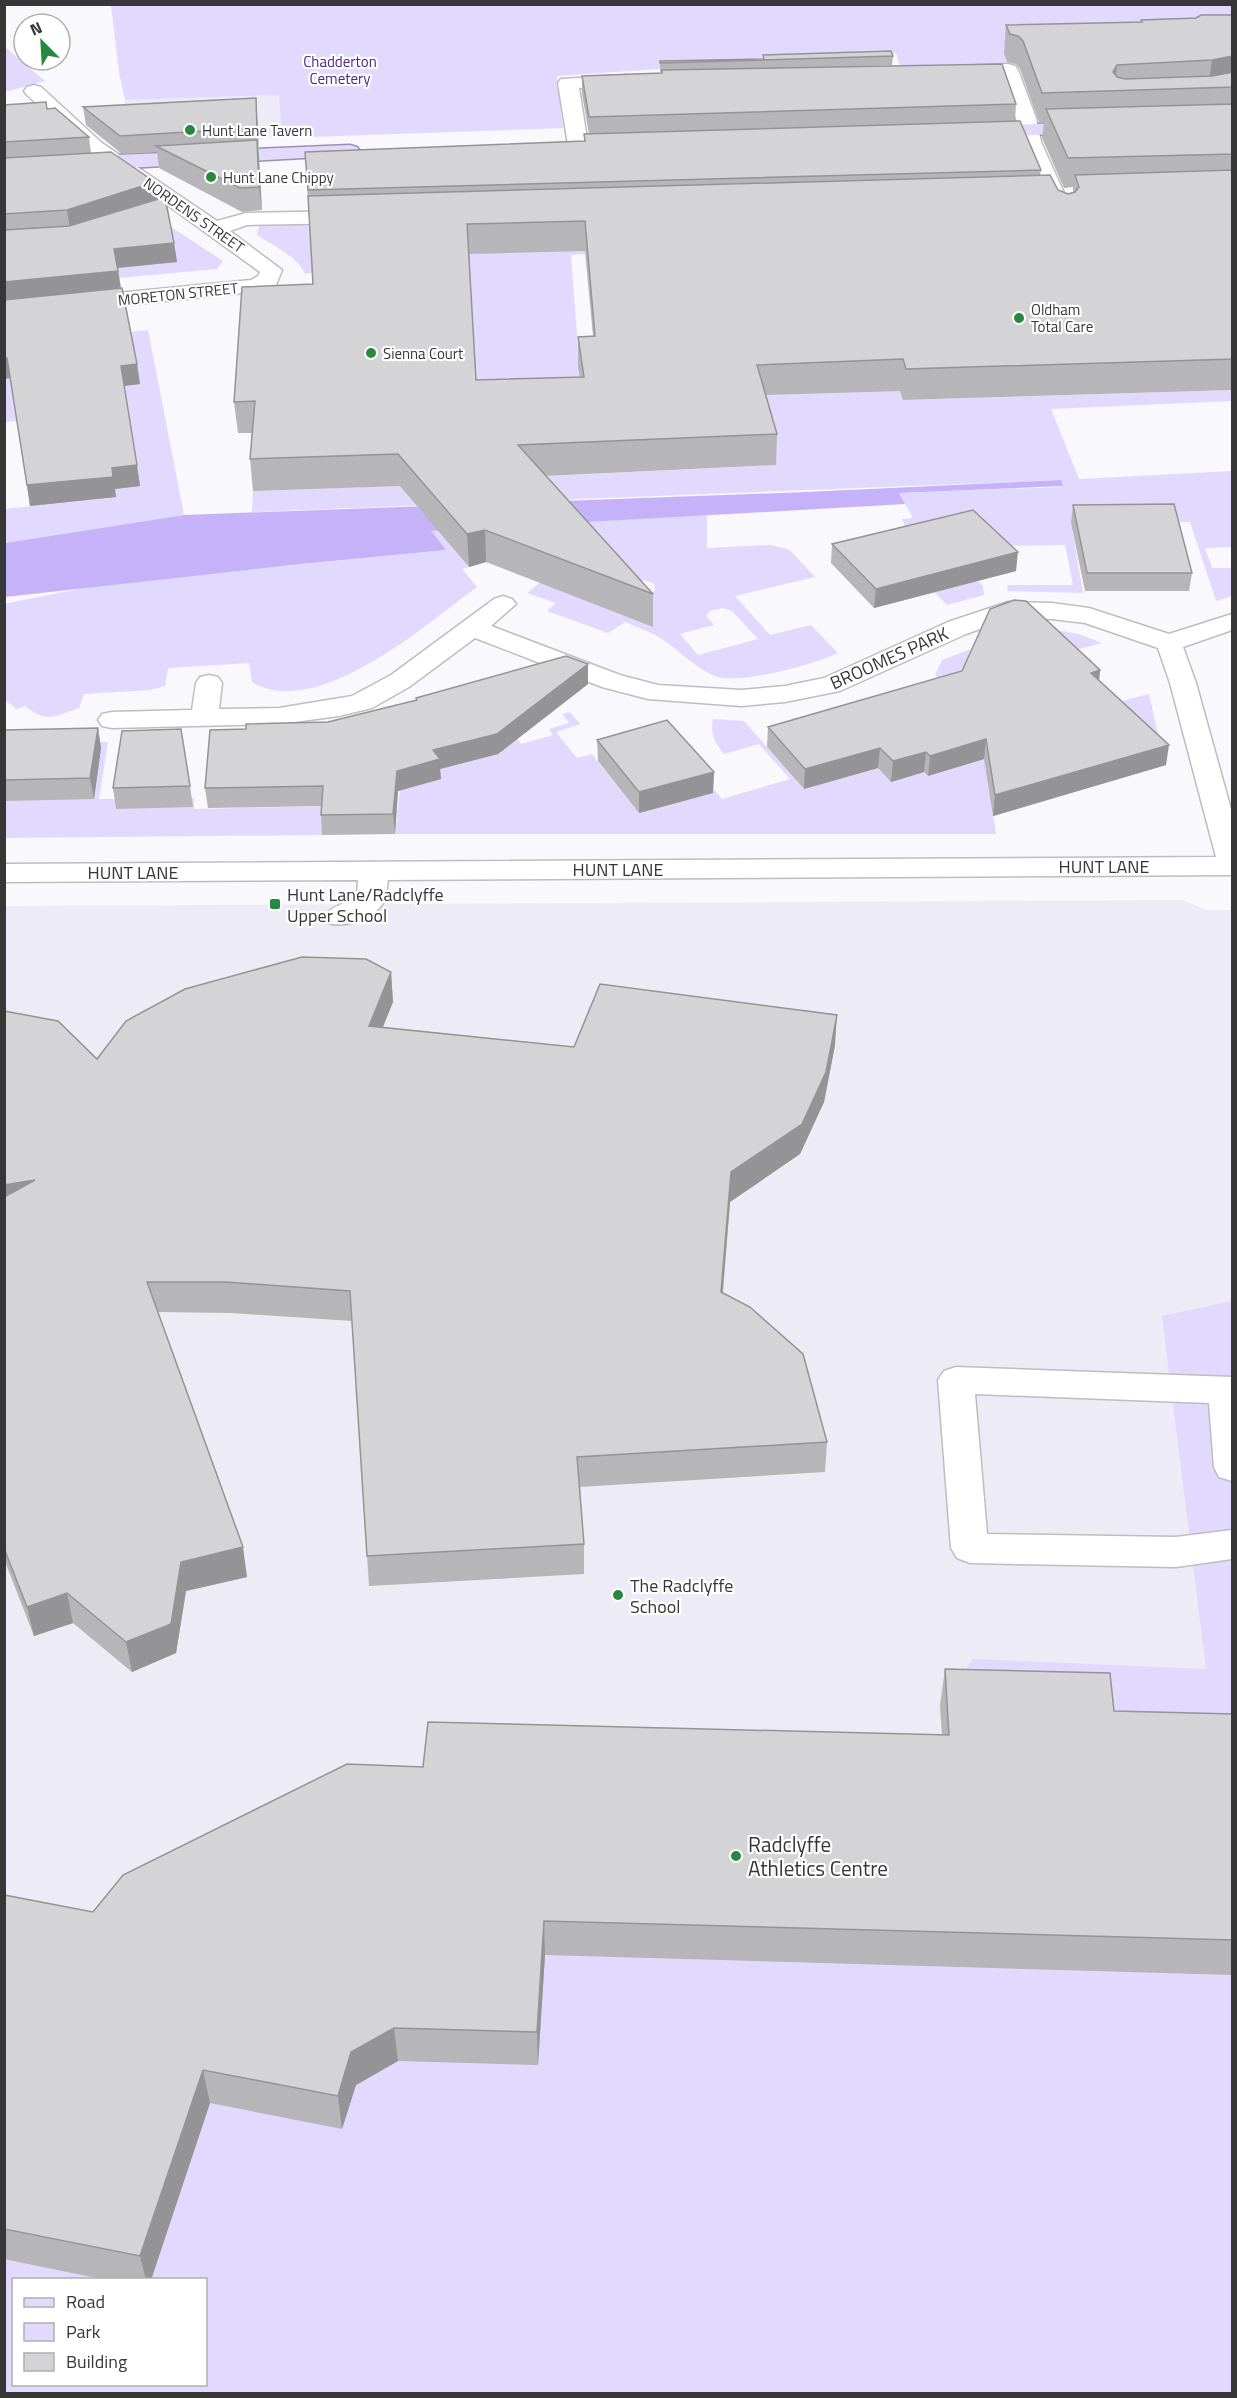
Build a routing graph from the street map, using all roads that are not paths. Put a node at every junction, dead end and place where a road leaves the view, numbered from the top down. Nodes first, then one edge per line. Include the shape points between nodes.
1 (937, 72) edge
2 (651, 81) edge
3 (34, 91) dead end
4 (1113, 128) edge
5 (1029, 130) junction
6 (958, 132) edge
7 (578, 144) junction
8 (602, 144) edge
9 (554, 145) edge
10 (368, 151) edge
11 (116, 161) junction
12 (4, 169) edge
13 (1033, 197) edge
14 (176, 204) junction
15 (155, 210) edge
16 (376, 216) edge
17 (213, 228) junction
18 (271, 270) joint
19 (4, 311) edge
20 (503, 604) dead end
21 (1233, 622) edge
22 (472, 628) junction
23 (1169, 643) junction
24 (209, 683) dead end
25 (205, 717) junction
26 (112, 720) dead end
27 (1233, 864) edge
28 (374, 870) junction
29 (4, 873) edge
30 (338, 917) dead end
31 (1229, 1390) edge
32 (1233, 1467) edge
33 (1233, 1545) edge

1 - 5 street via 1008,70
2 - 7 street via 568,83
3 - 11 street, NORDENS STREET
4 - 5 main road
5 - 6 main road
5 - 13 street via 1031,142 1066,203
7 - 8 main road
7 - 9 main road
10 - 11 main road
11 - 12 main road
11 - 14 street, NORDENS STREET
14 - 15 street
14 - 17 street, NORDENS STREET
16 - 17 street via 246,219
17 - 18 street, NORDENS STREET
18 - 19 street, MORETON STREET via 268,280 250,287
20 - 22 street
21 - 23 street
22 - 23 street, BROOMES PARK via 611,681 657,693 719,698 785,694 831,685 957,628 1008,610 1089,616
22 - 25 street via 400,681 362,702 279,716
23 - 27 street
24 - 25 street
25 - 26 street
27 - 28 street, HUNT LANE
28 - 29 street, HUNT LANE
28 - 30 street via 371,898 358,909
31 - 32 street
31 - 33 street via 956,1380 970,1548 1176,1552

